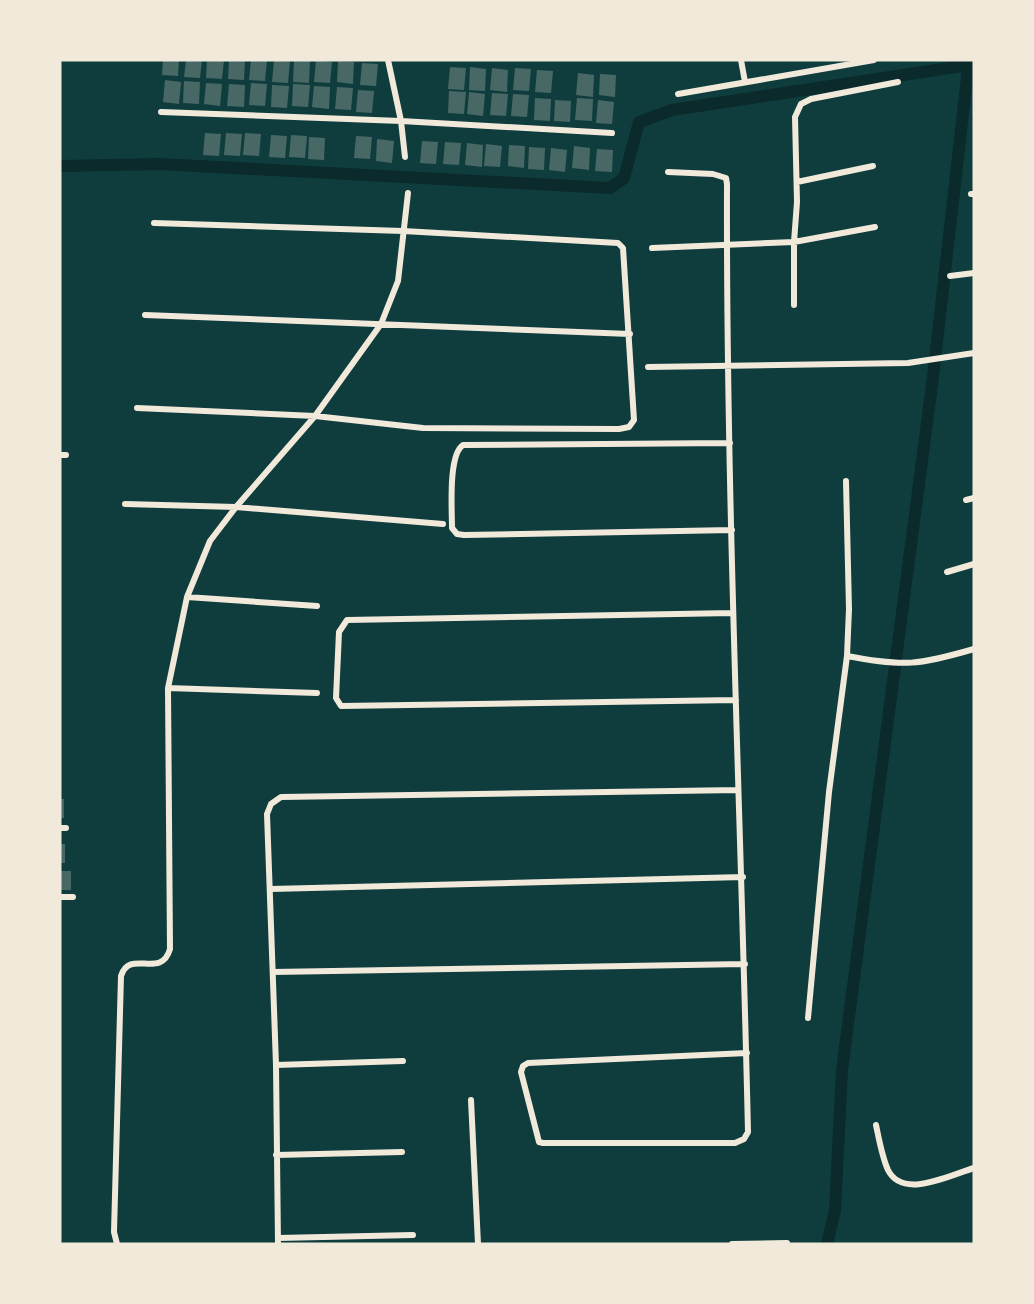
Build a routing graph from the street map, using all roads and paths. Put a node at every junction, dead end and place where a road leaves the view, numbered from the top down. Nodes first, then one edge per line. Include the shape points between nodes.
1 (388, 60) edge
2 (741, 60) edge
3 (874, 60) edge
4 (745, 82) junction
5 (898, 82) dead end
6 (678, 94) dead end
7 (161, 112) dead end
8 (401, 121) junction
9 (612, 133) dead end
10 (405, 157) dead end
11 (873, 166) dead end
12 (668, 172) dead end
13 (797, 182) junction
14 (408, 193) dead end
15 (154, 224) dead end
16 (875, 227) dead end
17 (403, 231) junction
18 (794, 242) junction
19 (727, 244) junction
20 (652, 248) dead end
21 (974, 273) edge
22 (950, 276) dead end
23 (794, 305) dead end
24 (145, 315) dead end
25 (381, 324) junction
26 (630, 334) junction
27 (974, 353) edge
28 (730, 365) junction
29 (648, 367) dead end
30 (137, 408) dead end
31 (315, 417) junction
32 (730, 443) junction
33 (846, 481) dead end
34 (974, 498) edge
35 (966, 500) dead end
36 (125, 504) dead end
37 (236, 507) junction
38 (443, 524) dead end
39 (732, 530) junction
40 (974, 564) edge
41 (947, 572) dead end
42 (187, 597) junction
43 (317, 606) dead end
44 (733, 613) junction
45 (974, 649) edge
46 (847, 656) junction
47 (168, 687) junction
48 (317, 693) dead end
49 (736, 700) junction
50 (738, 790) junction
51 (743, 877) junction
52 (271, 889) junction
53 (60, 897) edge
54 (73, 897) dead end
55 (745, 964) junction
56 (273, 972) junction
57 (808, 1018) dead end
58 (747, 1053) junction
59 (403, 1061) dead end
60 (276, 1065) junction
61 (471, 1100) dead end
62 (876, 1125) dead end
63 (402, 1152) dead end
64 (276, 1155) junction
65 (974, 1168) edge
66 (413, 1235) dead end
67 (278, 1241) edge
68 (787, 1243) edge
69 (117, 1244) edge
70 (478, 1244) edge
71 (732, 1244) edge

1 - 8 street
2 - 4 street
3 - 4 street
4 - 6 street
5 - 13 street via 801,104 794,131
7 - 8 street
8 - 9 street
8 - 10 street
11 - 13 street
12 - 19 street via 726,178
13 - 18 street
14 - 17 street
15 - 17 street
16 - 18 street
17 - 25 street via 399,281
17 - 26 street via 618,243 623,248
18 - 19 street
18 - 23 street
19 - 20 street
19 - 28 street
21 - 22 street
24 - 25 street
25 - 26 street
25 - 31 street
26 - 31 street via 634,420 625,429 423,428
27 - 28 street via 908,363
28 - 29 street
28 - 32 street
30 - 31 street
31 - 37 street
32 - 39 street
32 - 39 street via 462,445 454,461 452,528 464,535
33 - 46 street
34 - 35 street
36 - 37 street
37 - 38 street
37 - 42 street via 210,541
39 - 44 street
40 - 41 street
42 - 43 street
42 - 47 street
44 - 49 street
44 - 49 street via 347,620 339,632 336,698 341,706
45 - 46 street via 921,664 901,665
46 - 57 street via 829,792
47 - 48 street
47 - 69 street via 170,949 161,964 129,964 121,976 114,1232
49 - 50 street
50 - 51 street
50 - 52 street via 281,797 271,804 267,814
51 - 52 street
51 - 55 street
52 - 56 street
53 - 54 street
55 - 56 street
55 - 58 street
56 - 60 street
58 - 58 street via 748,1132 735,1143 539,1142 521,1072 528,1062
59 - 60 street
60 - 64 street
61 - 70 street
62 - 65 street via 887,1168 892,1177 905,1185
63 - 64 street
64 - 67 street
66 - 67 street
68 - 71 street

